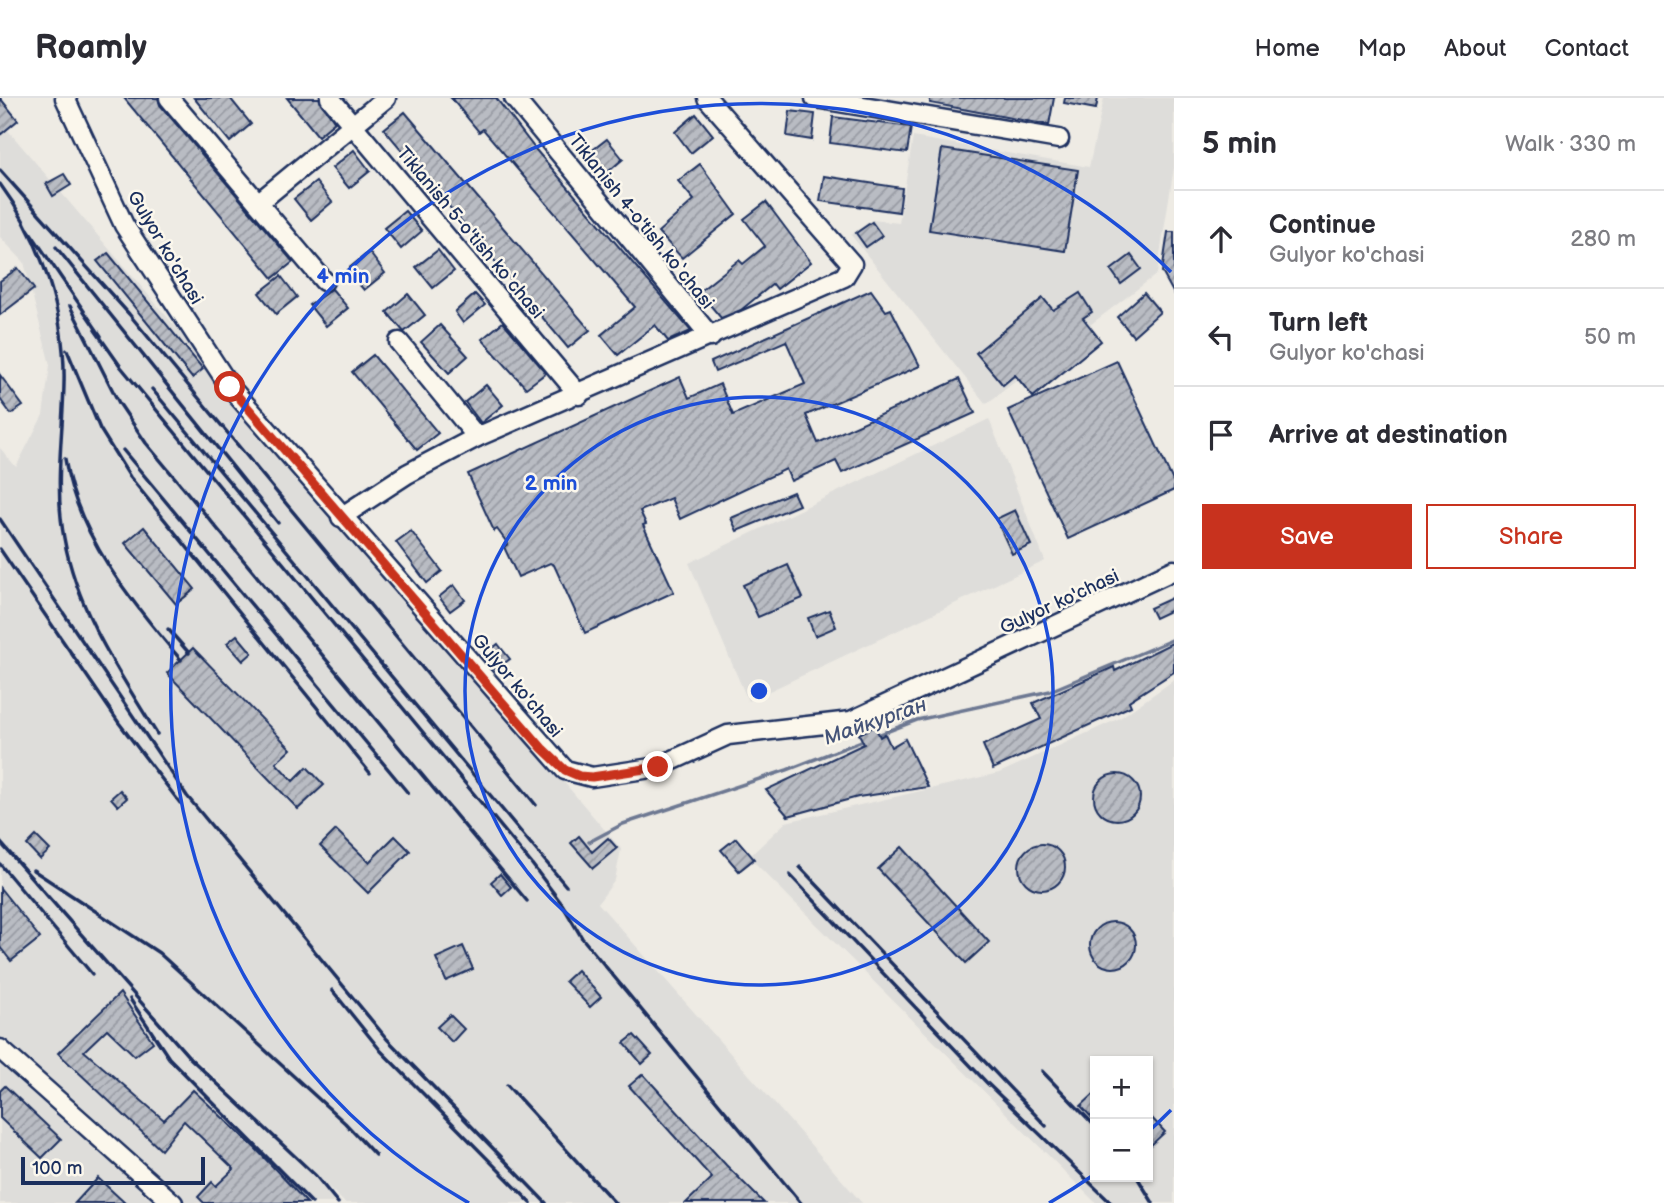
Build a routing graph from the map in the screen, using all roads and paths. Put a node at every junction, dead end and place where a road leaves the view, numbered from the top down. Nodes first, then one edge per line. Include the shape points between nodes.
1 (65, 98) edge
2 (169, 98) edge
3 (330, 98) edge
4 (386, 98) edge
5 (514, 98) edge
6 (707, 98) edge
7 (815, 98) edge
8 (353, 126) junction
9 (1059, 139) dead end
10 (257, 203) junction
11 (324, 281) dead end
12 (711, 337) junction
13 (399, 342) dead end
14 (579, 395) junction
15 (477, 437) junction
16 (341, 517) junction
17 (1174, 570) edge
18 (0, 1049) edge
19 (173, 1203) edge

1 - 16 street, Gulyor ko'chasi via 124,225 187,324 230,387
2 - 10 street
3 - 8 street, Tiklanish 5-o'tish ko‘chasi
4 - 8 street
5 - 12 street, Tiklanish 4-o'tish ko‘chasi
6 - 12 street via 852,264 844,277
7 - 9 street
8 - 10 street
8 - 14 street, Tiklanish 5-o'tish ko‘chasi
10 - 11 street
12 - 14 street
13 - 15 street
14 - 15 street
15 - 16 street via 407,474
16 - 17 street, Gulyor ko'chasi via 542,748 565,770 592,777 658,767 728,735 851,721
18 - 19 street

